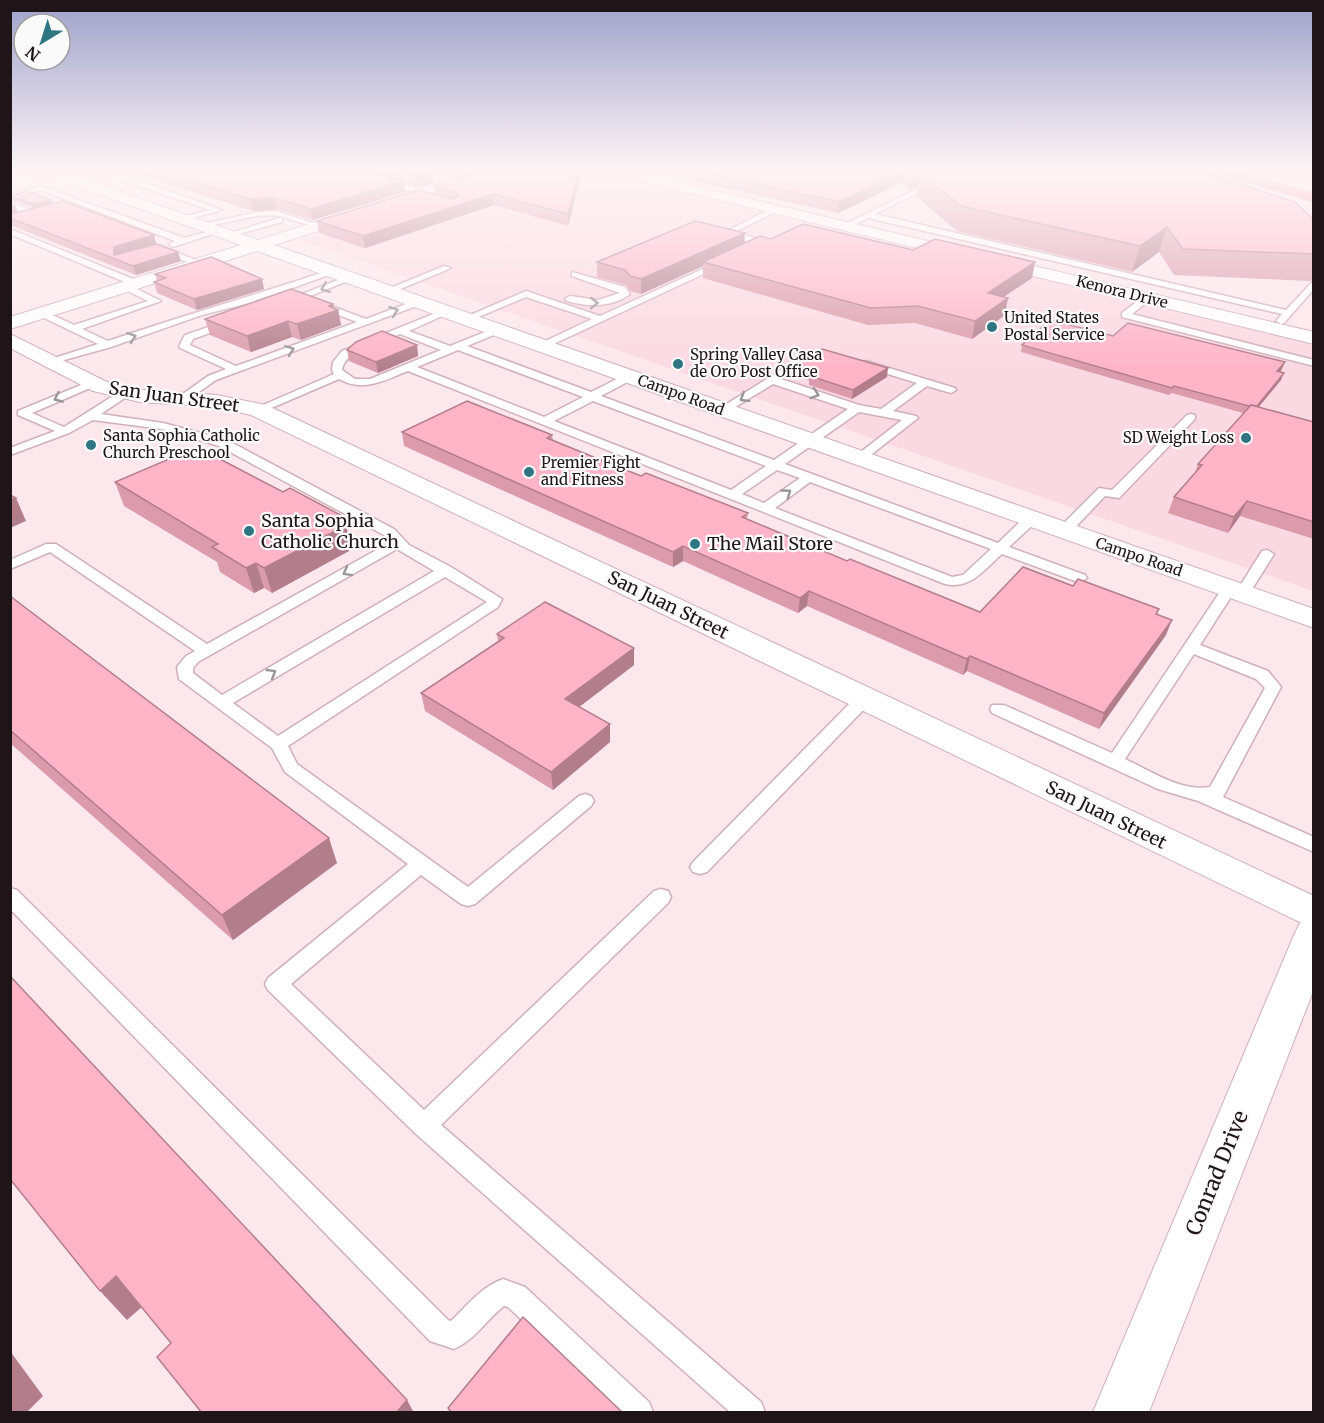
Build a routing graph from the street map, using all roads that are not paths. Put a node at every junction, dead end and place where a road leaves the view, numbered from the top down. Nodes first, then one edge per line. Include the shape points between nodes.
1 (24, 237) edge
2 (174, 237) edge
3 (201, 237) edge
4 (236, 237) edge
5 (282, 237) edge
6 (740, 237) edge
7 (893, 237) edge
8 (963, 237) edge
9 (776, 239) edge
10 (183, 241) junction
11 (173, 244) junction
12 (765, 244) junction
13 (258, 245) junction
14 (938, 248) junction
15 (912, 253) edge
16 (206, 261) junction
17 (447, 268) dead end
18 (334, 272) junction
19 (295, 273) dead end
20 (575, 274) dead end
21 (1314, 283) edge
22 (129, 285) junction
23 (538, 289) dead end
24 (388, 291) junction
25 (238, 292) edge
26 (300, 297) junction
27 (1147, 298) junction
28 (419, 302) junction
29 (278, 305) edge
30 (41, 313) junction
31 (199, 313) junction
32 (1288, 313) junction
33 (456, 315) junction
34 (245, 317) edge
35 (601, 319) junction
36 (366, 322) junction
37 (10, 323) edge
38 (73, 329) junction
39 (1275, 329) junction
40 (498, 330) junction
41 (400, 331) junction
42 (1314, 338) edge
43 (10, 340) edge
44 (107, 345) junction
45 (543, 346) junction
46 (452, 348) junction
47 (355, 350) junction
48 (820, 351) edge
49 (851, 360) edge
50 (50, 361) junction
51 (1314, 363) edge
52 (409, 368) junction
53 (236, 370) junction
54 (340, 375) junction
55 (629, 376) junction
56 (772, 380) junction
57 (925, 382) junction
58 (93, 383) junction
59 (951, 390) dead end
60 (125, 393) junction
61 (591, 397) junction
62 (182, 399) junction
63 (857, 408) junction
64 (258, 410) junction
65 (723, 410) junction
66 (883, 413) junction
67 (91, 416) junction
68 (1191, 417) dead end
69 (544, 422) junction
70 (65, 430) junction
71 (811, 441) junction
72 (10, 452) edge
73 (859, 458) junction
74 (776, 465) junction
75 (809, 477) junction
76 (731, 496) junction
77 (765, 509) junction
78 (1031, 519) junction
79 (1064, 531) junction
80 (398, 543) junction
81 (1000, 548) junction
82 (1267, 554) dead end
83 (10, 565) edge
84 (446, 570) junction
85 (1080, 578) edge
86 (1236, 592) junction
87 (1314, 619) edge
88 (1191, 647) junction
89 (206, 651) junction
90 (864, 699) junction
91 (222, 702) junction
92 (998, 709) dead end
93 (278, 744) junction
94 (1115, 761) junction
95 (1204, 796) junction
96 (585, 801) dead end
97 (1314, 845) edge
98 (421, 864) junction
99 (700, 867) dead end
100 (10, 896) edge
101 (661, 897) dead end
102 (1314, 914) edge
103 (1314, 935) edge
104 (423, 1126) junction
105 (639, 1413) edge
106 (751, 1413) edge
107 (1121, 1413) edge

1 - 22 lane
2 - 10 lane
3 - 10 lane
4 - 13 main road, Campo Road
5 - 13 main road
6 - 12 lane
7 - 14 street, Kenora Drive
8 - 32 lane
9 - 12 lane
10 - 11 lane
11 - 16 lane
11 - 16 lane via 154,250
12 - 35 lane
13 - 16 main road
13 - 18 main road, Campo Road
14 - 15 lane
14 - 27 street, Kenora Drive
16 - 22 main road
17 - 24 lane
18 - 19 lane
18 - 24 main road, Campo Road
18 -> 26 lane
18 - 31 lane
23 -> 20 lane via 586,304 603,304 625,294 622,289
21 - 32 lane
22 - 30 main road
22 - 38 lane via 156,301
24 - 28 main road, Campo Road
25 - 31 lane
26 - 29 lane
26 - 36 lane
27 - 39 street, Kenora Drive
27 - 51 lane via 1125,315
28 - 33 main road, Campo Road
36 -> 28 lane
30 - 37 main road
30 - 38 lane
44 -> 31 lane
32 - 39 lane
33 - 35 lane via 526,294
33 - 40 main road, Campo Road
33 - 41 lane
34 - 53 lane via 189,337 184,346
35 - 45 lane
53 -> 36 lane
38 - 44 lane
39 - 42 street, Kenora Drive
40 - 45 main road, Campo Road
40 - 46 lane
41 - 46 lane
41 - 47 lane
43 - 50 street, San Juan Street
44 - 50 lane
45 - 55 main road, Campo Road
46 - 47 lane via 368,378 348,367
46 - 52 lane
46 - 61 lane
47 - 54 lane via 338,362 336,370
48 - 56 lane
49 - 57 lane
50 - 58 street, San Juan Street
52 - 54 lane via 365,383
52 - 69 lane
53 - 62 lane via 212,378
54 - 64 lane
55 - 61 lane
55 - 65 main road, Campo Road
56 -> 63 lane
56 -> 65 lane
57 - 59 lane
57 - 66 lane
58 - 60 street, San Juan Street
58 -> 70 lane via 22,413
60 - 62 street, San Juan Street
60 - 67 lane
61 - 69 lane
61 - 74 lane
62 - 64 street, San Juan Street via 218,401
63 - 66 lane
63 - 71 lane
64 - 90 street, San Juan Street
65 - 71 main road, Campo Road
66 - 73 lane via 912,418
67 - 70 lane
67 - 80 lane via 163,426 223,442 388,532
68 - 79 lane via 1114,495 1103,491
69 - 76 lane
70 - 72 lane
71 - 73 main road, Campo Road
71 - 74 lane
73 - 78 main road, Campo Road
74 - 75 lane
74 - 76 lane
77 -> 75 lane
75 - 81 lane
76 - 77 lane
77 - 81 lane via 950,581 968,578
78 - 79 main road, Campo Road
78 - 81 lane
79 - 86 main road, Campo Road
80 - 84 lane
80 -> 89 lane
81 - 85 lane
82 - 86 lane
83 - 89 lane via 51,547
91 -> 84 lane
84 - 93 lane via 492,596 493,604
86 - 87 main road, Campo Road
86 - 88 lane
88 - 94 lane
88 - 95 lane via 1262,675 1273,687 1216,793
89 - 91 lane via 192,659 185,675
90 - 99 lane
90 - 102 street, San Juan Street
91 - 93 lane
92 - 94 lane
93 - 98 lane via 291,768
94 - 95 lane via 1186,793
95 - 97 lane
96 - 98 lane via 468,898
98 - 104 lane via 276,984
100 - 105 lane via 440,1331 454,1335 463,1330 491,1297 503,1292 516,1296
101 - 104 lane
103 - 107 main road, Conrad Drive
104 - 106 lane

